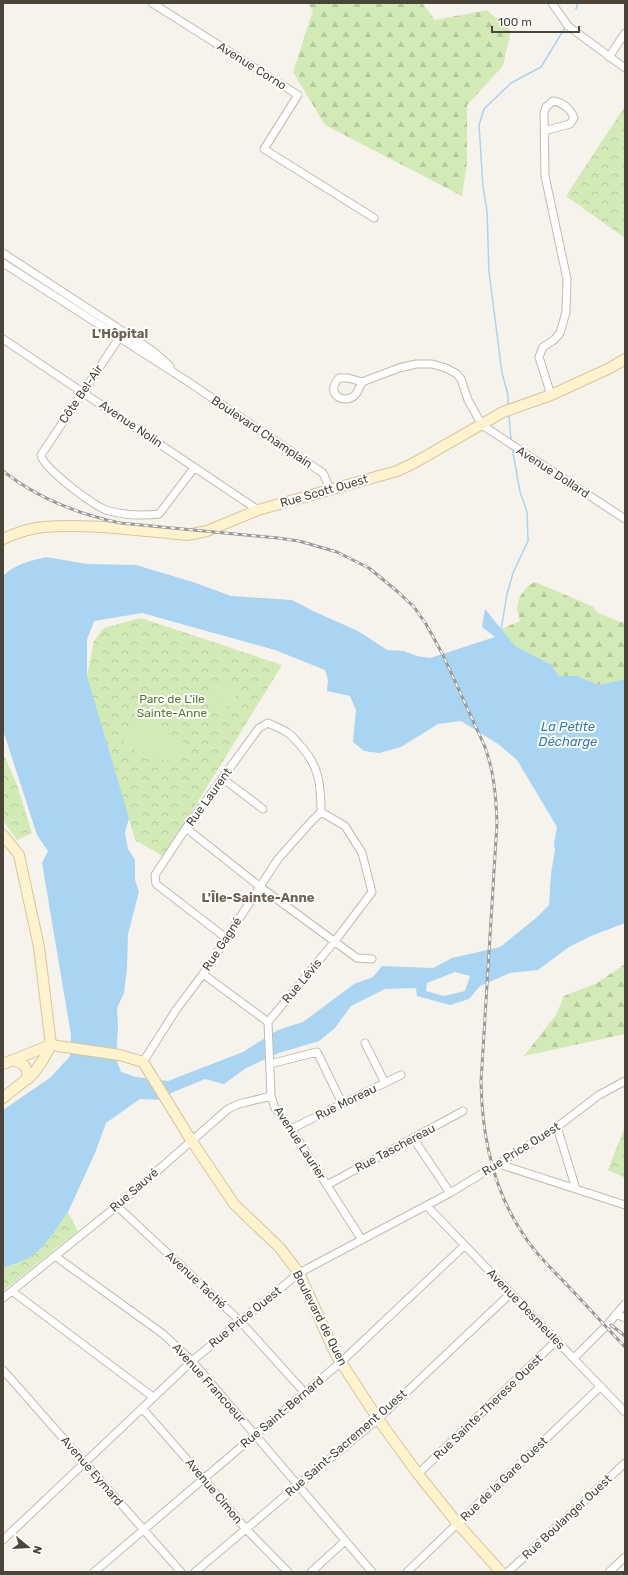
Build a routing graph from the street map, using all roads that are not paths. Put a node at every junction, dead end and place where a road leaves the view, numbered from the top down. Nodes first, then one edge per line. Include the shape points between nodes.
1 (152, 3) edge
2 (552, 3) edge
3 (625, 32) edge
4 (609, 57) junction
5 (625, 68) edge
6 (544, 131) junction
7 (374, 218) dead end
8 (3, 253) edge
9 (3, 262) edge
10 (121, 334) junction
11 (3, 339) edge
12 (625, 359) edge
13 (362, 382) dead end
14 (82, 392) junction
15 (551, 395) junction
16 (482, 425) junction
17 (194, 468) junction
18 (330, 489) junction
19 (258, 510) junction
20 (625, 520) edge
21 (3, 539) edge
22 (222, 778) junction
23 (263, 809) dead end
24 (321, 812) junction
25 (186, 828) junction
26 (3, 835) edge
27 (260, 886) junction
28 (226, 938) junction
29 (335, 941) junction
30 (372, 959) dead end
31 (202, 974) junction
32 (268, 1022) junction
33 (365, 1043) dead end
34 (55, 1045) junction
35 (13, 1060) junction
36 (3, 1064) edge
37 (270, 1064) junction
38 (146, 1066) junction
39 (401, 1075) dead end
40 (28, 1079) junction
41 (625, 1081) edge
42 (385, 1083) junction
43 (272, 1096) junction
44 (3, 1098) edge
45 (342, 1103) junction
46 (463, 1111) dead end
47 (557, 1127) junction
48 (290, 1129) junction
49 (413, 1138) junction
50 (191, 1140) junction
51 (500, 1164) junction
52 (327, 1185) junction
53 (576, 1188) junction
54 (450, 1193) junction
55 (625, 1205) edge
56 (116, 1206) junction
57 (427, 1206) junction
58 (362, 1240) junction
59 (464, 1246) junction
60 (55, 1256) junction
61 (298, 1273) junction
62 (12, 1291) junction
63 (511, 1293) junction
64 (3, 1298) edge
65 (625, 1304) edge
66 (616, 1314) junction
67 (625, 1318) edge
68 (240, 1321) junction
69 (557, 1340) junction
70 (574, 1358) junction
71 (192, 1361) junction
72 (341, 1362) junction
73 (3, 1370) edge
74 (601, 1386) junction
75 (305, 1393) junction
76 (153, 1397) junction
77 (142, 1408) junction
78 (625, 1412) edge
79 (378, 1419) junction
80 (255, 1435) junction
81 (625, 1462) edge
82 (85, 1463) junction
83 (418, 1474) junction
84 (204, 1479) junction
85 (298, 1485) junction
86 (458, 1524) junction
87 (246, 1529) junction
88 (144, 1530) junction
89 (3, 1540) edge
90 (345, 1541) junction
91 (625, 1557) edge
92 (94, 1572) edge
93 (181, 1572) edge
94 (195, 1572) edge
95 (288, 1572) edge
96 (311, 1572) edge
97 (372, 1572) edge
98 (407, 1572) edge
99 (501, 1572) edge
100 (508, 1572) edge
101 (609, 1572) edge

1 - 7 street, Avenue Corno via 298,95 264,150
2 - 4 street via 568,26
3 - 4 street
4 - 5 street
6 - 6 street via 544,113 549,103 559,101 572,112 574,118 570,124
6 - 15 street via 545,176 567,280 566,312 560,333 543,347 539,357
8 - 10 street, Boulevard Champlain
9 - 10 street, Boulevard Champlain
10 - 14 street, Côte Bel-Air
10 - 18 street, Boulevard Champlain via 323,473
11 - 14 street, Avenue Nolin
12 - 15 street, Rue Scott Ouest
13 - 16 street via 416,364 432,364 446,368 461,379 468,400
14 - 17 street, Avenue Nolin
14 - 17 street, Côte Bel-Air via 41,455 50,469 96,506 109,511 145,516 159,514
15 - 16 street, Rue Scott Ouest via 510,410
16 - 18 street, Rue Scott Ouest via 397,471
16 - 20 street, Avenue Dollard
17 - 19 street, Avenue Nolin
18 - 19 street, Rue Scott Ouest
19 - 21 street, Rue Scott Ouest via 207,531 187,535 77,526 42,527 18,532
22 - 23 street
22 - 24 street, Rue Laurent via 259,728 268,723 288,733 314,764 321,793
22 - 25 street, Rue Laurent
24 - 27 street, Rue Gagné via 278,859
24 - 29 street, Rue Lévis via 345,826 362,853 372,892
25 - 27 street
25 - 28 street, Rue Laurent via 155,875 156,884
26 - 34 street via 19,855
27 - 28 street, Rue Gagné
27 - 29 street
28 - 31 street, Rue Gagné
29 - 30 street via 357,958
29 - 32 street, Rue Lévis
31 - 32 street
31 - 38 street, Rue Gagné via 176,1010
32 - 37 street, Avenue Laurier
33 - 42 street
34 - 35 street
34 - 38 street via 120,1055
34 - 40 street
35 - 36 street
35 - 40 street via 27,1068
37 - 43 street, Avenue Laurier
37 - 45 street via 317,1052
38 - 50 street, Boulevard de Quen
39 - 42 street, Rue Moreau
40 - 44 street
41 - 47 street, Rue Price Ouest via 599,1095
42 - 45 street, Rue Moreau
43 - 48 street, Avenue Laurier via 275,1108
43 - 50 street, Rue Sauvé via 228,1109
45 - 48 street, Rue Moreau
46 - 49 street, Rue Taschereau
47 - 51 street, Rue Price Ouest
47 - 53 street
48 - 52 street, Avenue Laurier
49 - 52 street, Rue Taschereau
49 - 54 street
50 - 56 street, Rue Sauvé
50 - 61 street, Boulevard de Quen via 234,1204 280,1248
51 - 53 street
51 - 54 street, Rue Price Ouest
52 - 58 street, Avenue Laurier
53 - 55 street
54 - 57 street, Rue Price Ouest
56 - 60 street, Rue Sauvé
56 - 68 street, Avenue Taché
57 - 58 street, Rue Price Ouest
57 - 59 street, Avenue Desmeules
58 - 61 street, Rue Price Ouest
59 - 63 street, Avenue Desmeules
59 - 72 street, Rue Saint-Bernard
60 - 62 street, Rue Sauvé
60 - 71 street, Avenue Francoeur via 163,1334
61 - 68 street, Rue Price Ouest
61 - 72 street, Boulevard de Quen
62 - 64 street, Rue Sauvé
62 - 76 street
63 - 69 street, Avenue Desmeules
63 - 79 street, Rue Saint-Sacrement Ouest
65 - 66 street
66 - 67 street
66 - 70 street
68 - 71 street, Rue Price Ouest
68 - 75 street, Avenue Taché
69 - 70 street, Avenue Desmeules
69 - 83 street, Rue Sainte-Therese Ouest
70 - 74 street, Avenue Desmeules
71 - 76 street, Rue Price Ouest
71 - 80 street, Avenue Francoeur
72 - 75 street, Rue Saint-Bernard
72 - 79 street, Boulevard de Quen
73 - 82 street, Avenue Eymard
74 - 78 street, Avenue Desmeules
74 - 86 street, Rue de la Gare Ouest
75 - 80 street, Rue Saint-Bernard
76 - 77 street, Rue Price Ouest
77 - 82 street, Rue Price Ouest
77 - 84 street, Avenue Cimon
79 - 83 street, Boulevard de Quen
79 - 85 street, Rue Saint-Sacrement Ouest
80 - 84 street, Rue Saint-Bernard
80 - 85 street, Avenue Francoeur
81 - 100 street, Rue Boulanger Ouest
82 - 88 street, Avenue Eymard
82 - 89 street, Rue Price Ouest
83 - 86 street, Boulevard de Quen
84 - 87 street, Avenue Cimon
84 - 88 street, Rue Saint-Bernard
85 - 87 street, Rue Saint-Sacrement Ouest
85 - 90 street, Avenue Francoeur
86 - 98 street, Rue de la Gare Ouest
86 - 99 street, Boulevard de Quen
87 - 94 street, Rue Saint-Sacrement Ouest
87 - 95 street, Avenue Cimon
88 - 92 street, Rue Saint-Bernard
88 - 93 street, Avenue Eymard
90 - 96 street
90 - 97 street, Avenue Francoeur
91 - 101 street

